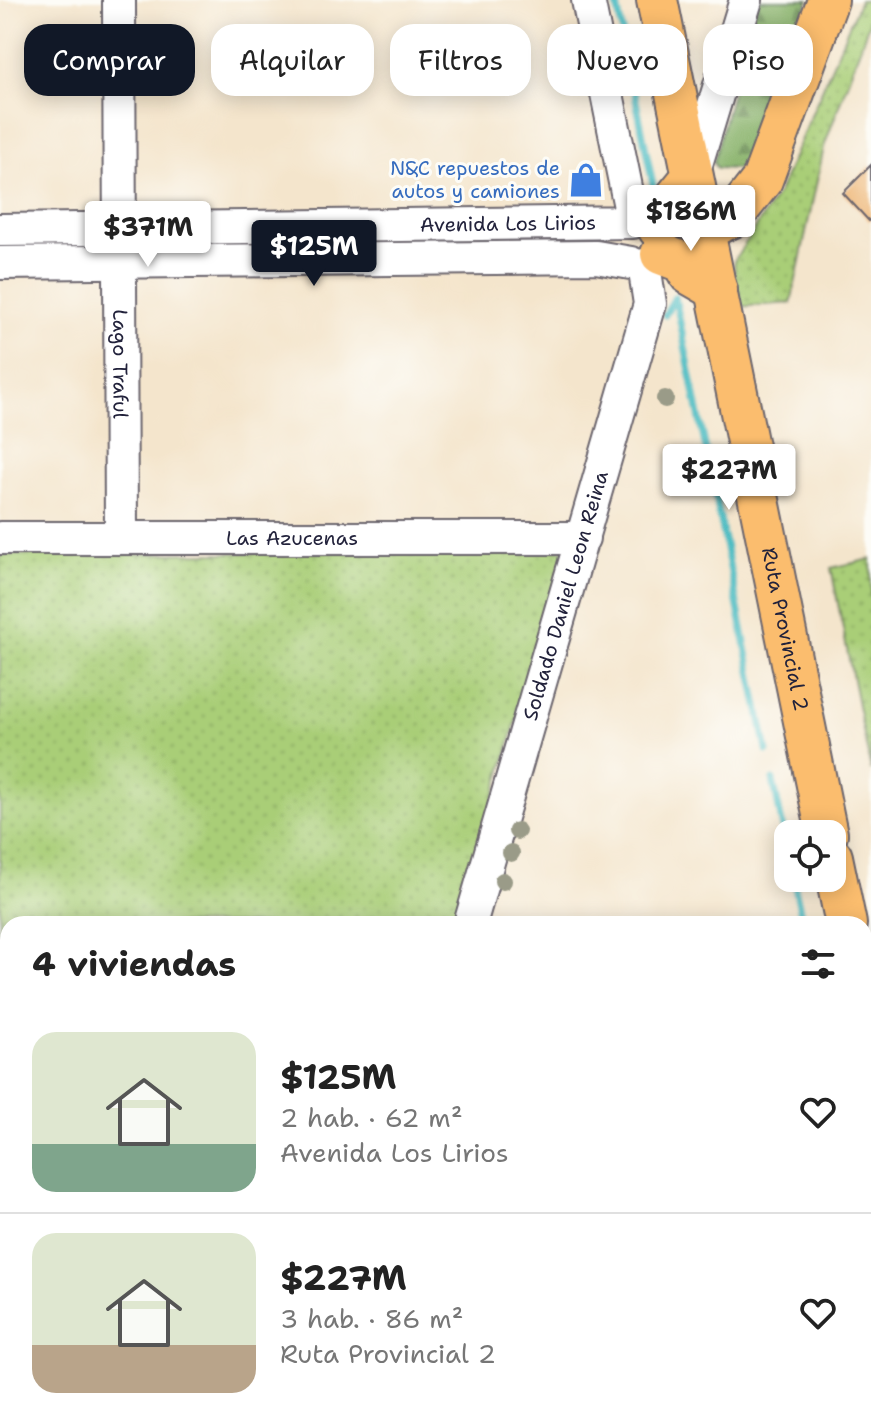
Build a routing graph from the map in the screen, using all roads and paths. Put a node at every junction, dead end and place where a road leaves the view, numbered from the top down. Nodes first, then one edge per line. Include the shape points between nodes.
1 (119, 0) edge
2 (588, 0) edge
3 (657, 0) edge
4 (746, 0) edge
5 (828, 0) edge
6 (844, 0) edge
7 (813, 46) edge
8 (813, 50) edge
9 (794, 96) edge
10 (692, 177) junction
11 (120, 229) junction
12 (0, 230) edge
13 (703, 230) junction
14 (645, 246) junction
15 (120, 262) junction
16 (0, 263) edge
17 (717, 290) junction
18 (0, 538) edge
19 (121, 538) junction
20 (583, 538) junction
21 (824, 820) edge
22 (839, 892) edge
23 (472, 916) edge
24 (844, 916) edge

1 - 11 street, Lago Traful
2 - 14 street, Soldado Daniel Leon Reina
3 - 10 main road, Ruta Provincial 2
4 - 10 street
5 - 7 main road
6 - 8 main road
9 - 13 main road via 762,180 733,217
10 - 13 main road, Ruta Provincial 2
10 - 14 main road via 675,198 668,220
11 - 12 street, Avenida Los Lirios
11 - 14 street, Avenida Los Lirios
11 - 15 street, Lago Traful
13 - 17 main road, Ruta Provincial 2
14 - 15 street, Avenida Los Lirios via 596,257
14 - 17 main road via 682,262 689,274
14 - 20 street, Soldado Daniel Leon Reina via 650,304
15 - 16 street, Avenida Los Lirios
15 - 19 street, Lago Traful
17 - 21 main road, Ruta Provincial 2
18 - 19 street, Las Azucenas
19 - 20 street, Las Azucenas
20 - 23 street, Soldado Daniel Leon Reina
22 - 24 main road

